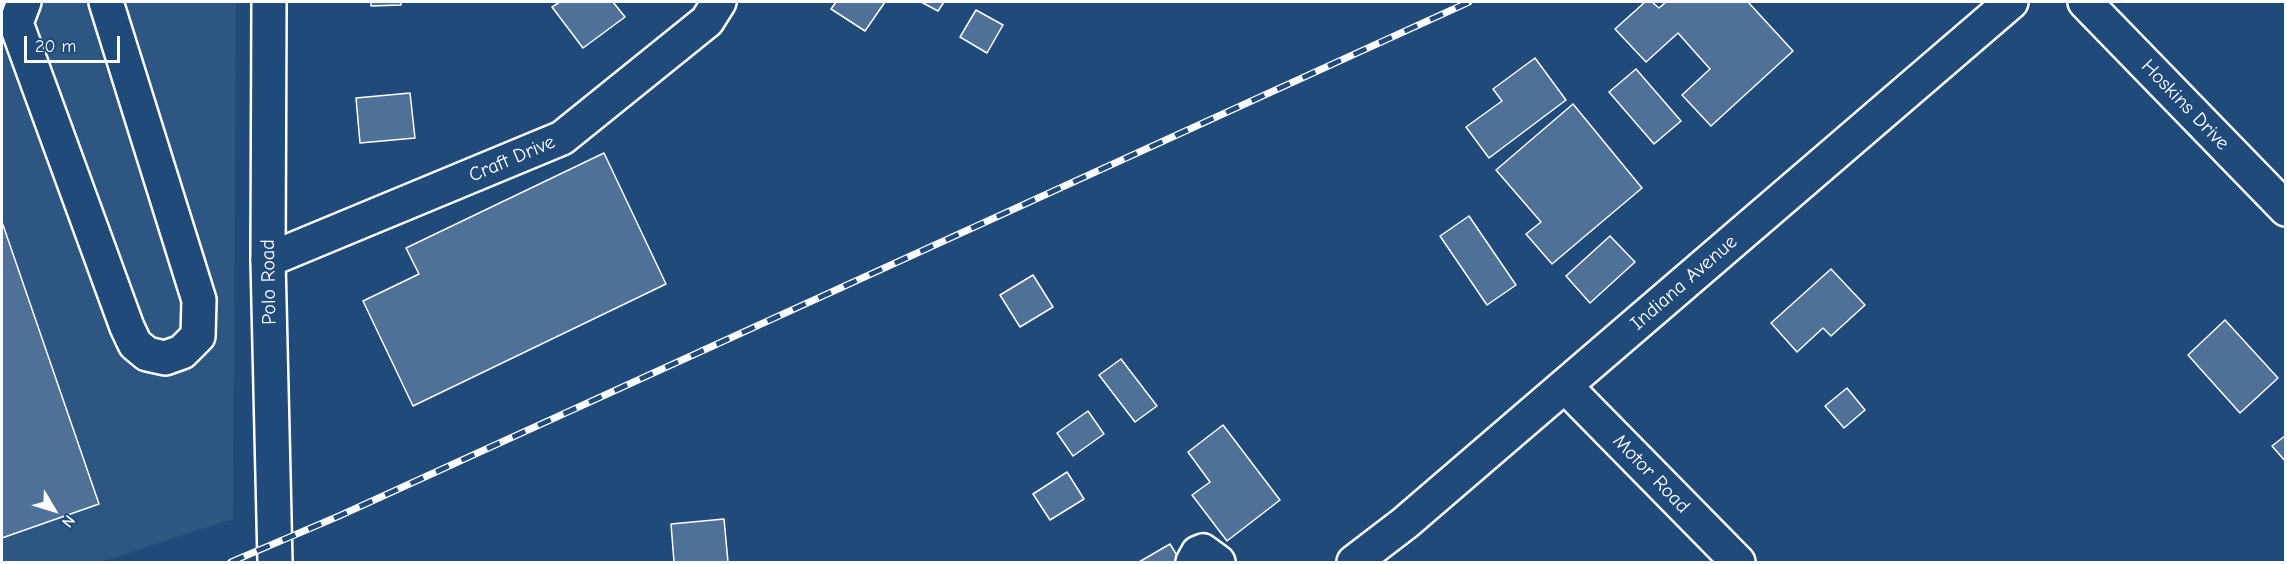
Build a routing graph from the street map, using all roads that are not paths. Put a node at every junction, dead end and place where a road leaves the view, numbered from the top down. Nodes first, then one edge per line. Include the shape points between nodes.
1 (24, 2) edge
2 (106, 2) edge
3 (269, 2) edge
4 (719, 2) edge
5 (2011, 2) edge
6 (2085, 2) edge
7 (2286, 209) edge
8 (268, 261) junction
9 (1565, 386) junction
10 (275, 562) edge
11 (1193, 562) edge
12 (1218, 562) edge
13 (1354, 562) edge
14 (1738, 562) edge

1 - 2 main road via 16,23 127,327 135,344 147,354 165,358 182,352 198,336 199,300
3 - 8 main road, Polo Road
4 - 8 main road, Craft Drive via 707,21 562,138
5 - 9 main road, Indiana Avenue
6 - 7 main road, Hoskins Drive
8 - 10 main road, Polo Road
9 - 13 main road, Indiana Avenue
9 - 14 main road, Motor Road
11 - 12 main road via 1203,551

